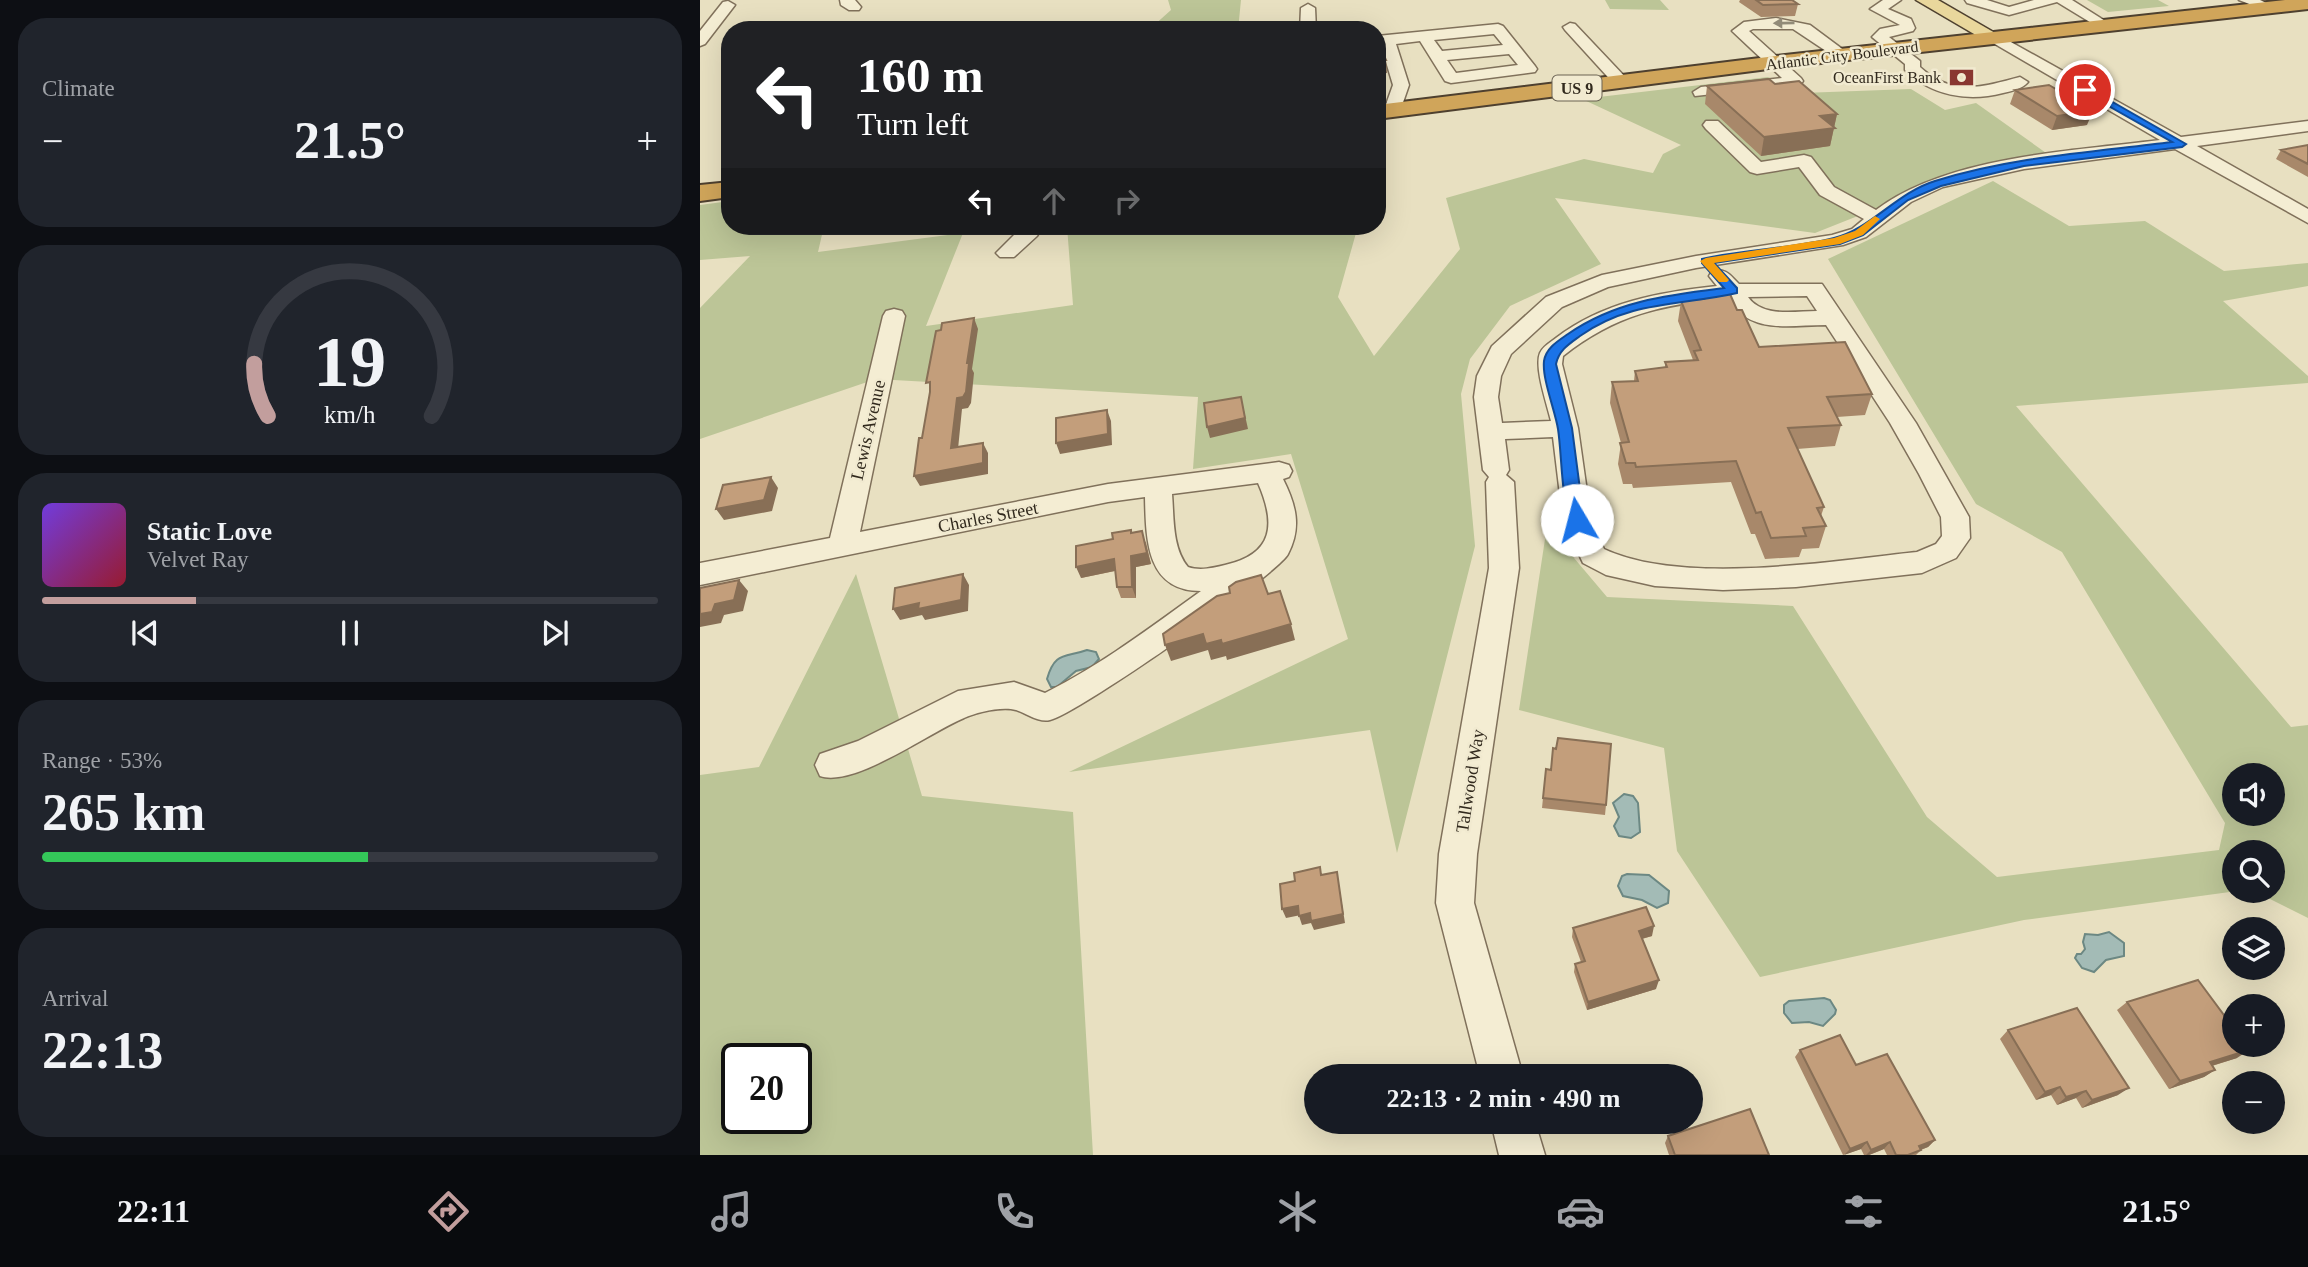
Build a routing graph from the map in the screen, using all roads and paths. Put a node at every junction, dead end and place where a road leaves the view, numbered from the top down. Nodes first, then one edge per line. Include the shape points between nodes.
1 (1894, 0) edge
2 (1925, 0) edge
3 (1972, 0) edge
4 (2051, 0) edge
5 (2062, 0) edge
6 (2246, 0) edge
7 (733, 3) edge
8 (2308, 3) edge
9 (1308, 8) dead end
10 (2270, 8) junction
11 (700, 18) edge
12 (1308, 21) edge
13 (2103, 24) junction
14 (1570, 27) dead end
15 (1425, 37) junction
16 (1993, 37) junction
17 (700, 41) edge
18 (1386, 41) edge
19 (1894, 48) junction
20 (1513, 49) junction
21 (1841, 54) junction
22 (1437, 56) junction
23 (1386, 60) edge
24 (1776, 62) junction
25 (2061, 76) junction
26 (1386, 78) edge
27 (1399, 80) junction
28 (1622, 83) junction
29 (1701, 92) dead end
30 (1430, 106) junction
31 (1386, 109) edge
32 (1386, 111) edge
33 (1712, 125) dead end
34 (2308, 126) edge
35 (2182, 144) junction
36 (721, 190) edge
37 (700, 193) edge
38 (2308, 217) edge
39 (1876, 218) junction
40 (1027, 235) edge
41 (1007, 253) dead end
42 (1706, 261) junction
43 (1733, 291) junction
44 (894, 316) dead end
45 (1565, 428) junction
46 (1491, 432) junction
47 (1158, 487) junction
48 (843, 544) junction
49 (1255, 569) junction
50 (700, 574) edge
51 (832, 765) dead end
52 (1498, 1064) edge
53 (1516, 1134) edge
54 (1522, 1155) edge

1 - 19 street via 1877,9 1909,25 1881,34
2 - 16 main road
3 - 4 street via 2009,11
5 - 13 street
6 - 10 street
7 - 11 street
7 - 17 street
8 - 10 highway, Atlantic City Boulevard / US 9
9 - 12 street
10 - 13 highway, Atlantic City Boulevard / US 9
13 - 16 highway, Atlantic City Boulevard / US 9
14 - 28 street
15 - 18 street
15 - 20 street via 1498,29
15 - 22 street
16 - 19 highway, Atlantic City Boulevard / US 9
16 - 25 street
19 - 21 highway, Atlantic City Boulevard / US 9
19 - 25 street via 1914,64 1915,71 1951,91 1971,92 2011,86 2015,79
20 - 22 street
20 - 22 street via 1529,69 1451,78
21 - 24 highway, Atlantic City Boulevard / US 9
21 -> 24 street via 1799,23 1780,22 1740,31
23 - 27 street
24 - 28 highway, Atlantic City Boulevard / US 9
24 - 29 street via 1795,81
25 - 35 street
26 - 27 street
27 - 30 street
27 - 31 street
28 - 30 highway, Atlantic City Boulevard / US 9
30 - 32 highway, Atlantic City Boulevard / US 9
33 - 39 street via 1758,168 1804,161 1828,191
34 - 35 street, Tallwood Way
35 - 38 street
35 - 39 street, Tallwood Way via 2024,163 1937,183
36 - 37 highway
39 - 42 street, Tallwood Way via 1859,233 1836,242
40 - 41 street
42 - 43 street
42 - 46 street, Tallwood Way via 1602,282 1554,302 1500,352 1486,397
43 - 45 street via 1662,299 1615,311 1565,341 1552,353 1550,364
43 - 45 street via 1814,289 1902,423 1955,517 1956,538 1946,551 1922,562 1796,576 1723,579 1655,575 1616,567 1593,556 1577,520
44 - 48 street, Lewis Avenue
45 - 46 street
46 - 52 street, Tallwood Way via 1504,568 1458,854 1455,903
47 - 48 street, Charles Street
47 - 49 street via 1164,554 1174,573 1202,580
47 - 49 street, Charles Street via 1273,472 1284,511 1284,535 1274,553
48 - 50 street, Charles Street
49 - 51 street via 1083,689 1047,708 1014,695 958,705 870,751
53 - 54 street

